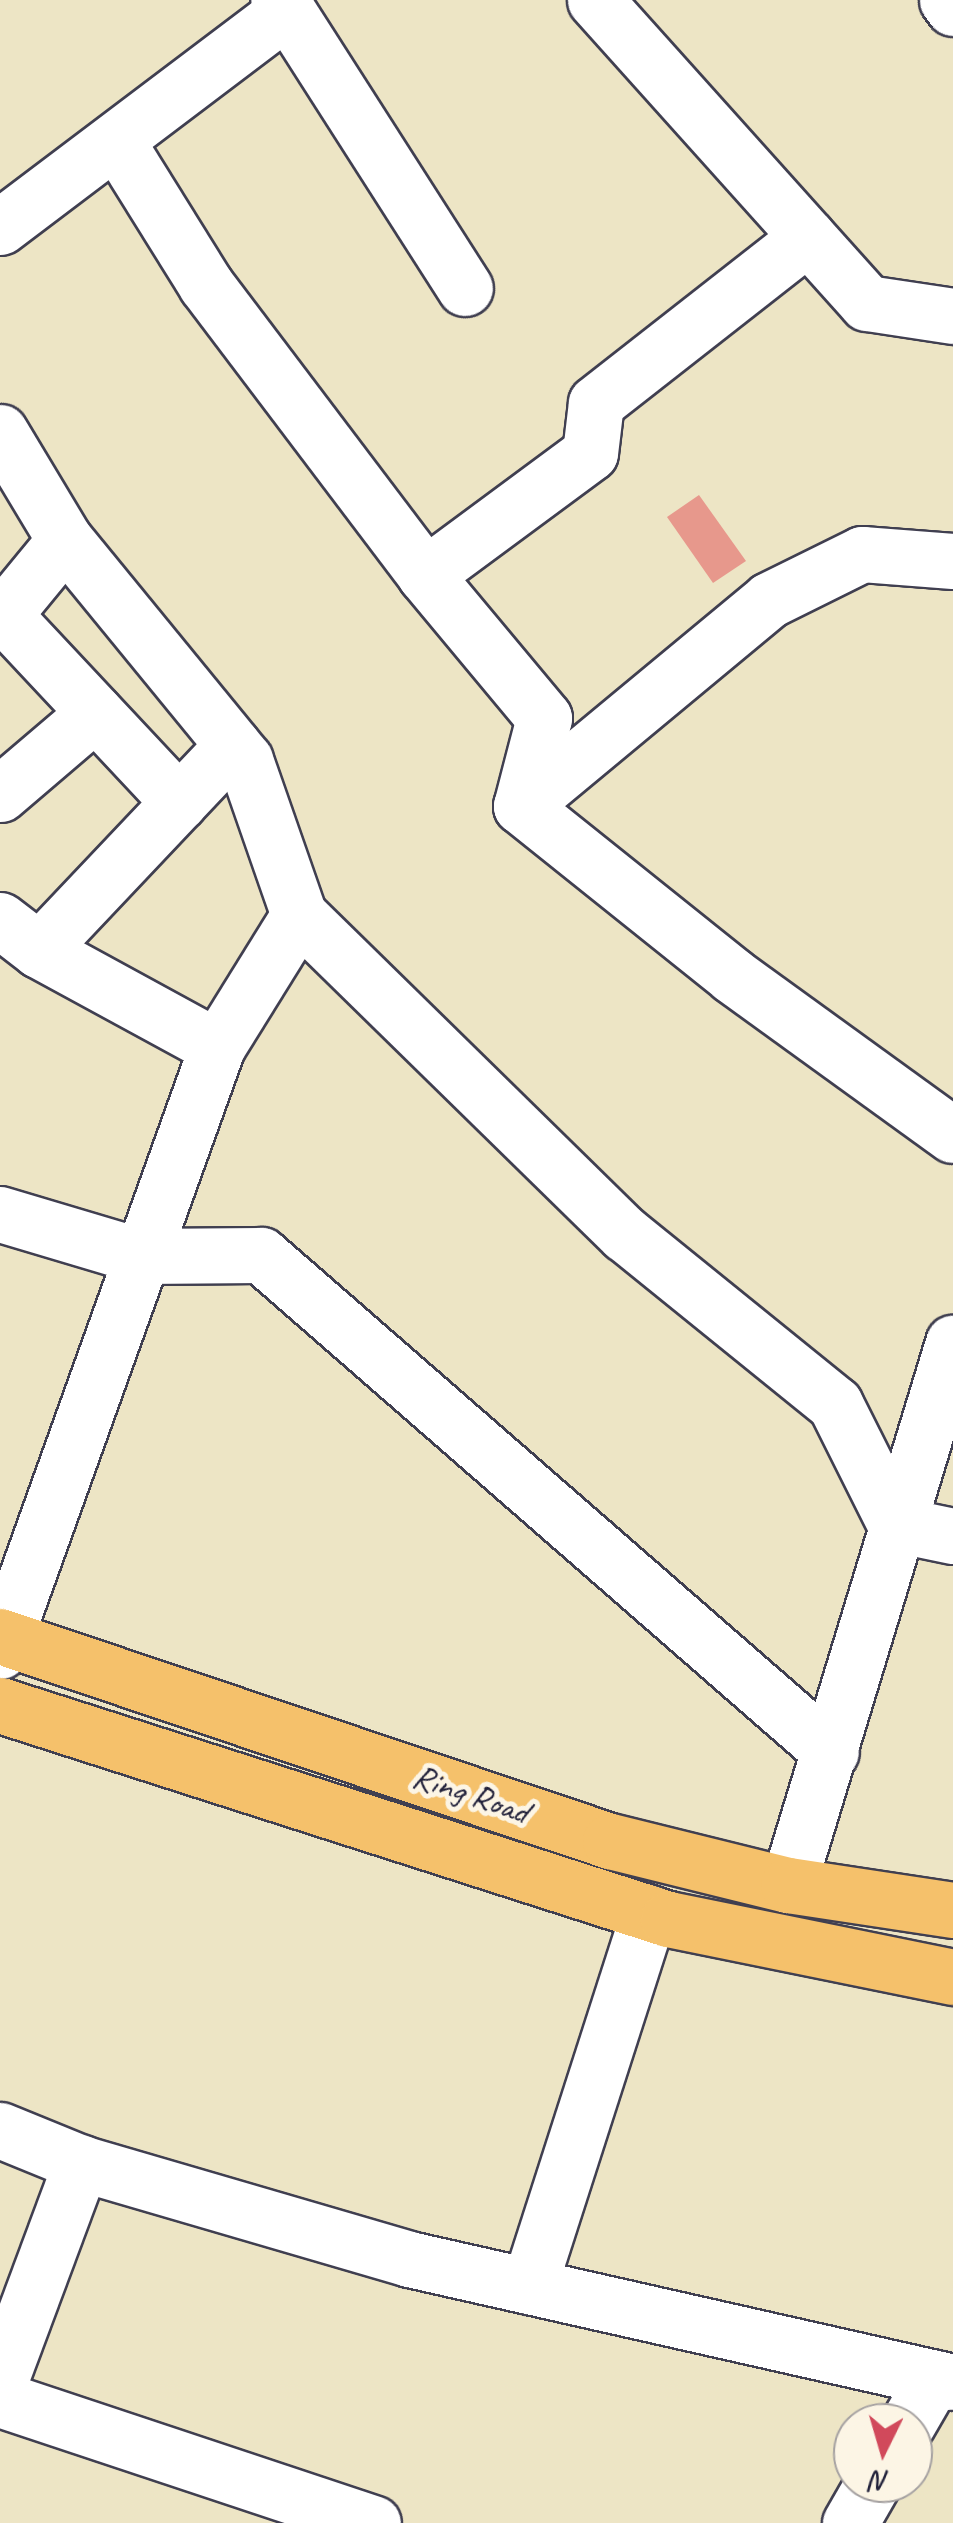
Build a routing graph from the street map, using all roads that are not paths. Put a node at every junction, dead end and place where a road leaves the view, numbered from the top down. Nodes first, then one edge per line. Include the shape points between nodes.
1 (594, 0) edge
2 (947, 0) edge
3 (283, 5) edge
4 (953, 8) edge
5 (117, 142) junction
6 (0, 227) edge
7 (808, 237) junction
8 (465, 288) dead end
9 (953, 316) edge
10 (1, 435) edge
11 (65, 540) junction
12 (953, 561) edge
13 (425, 575) junction
14 (1, 615) edge
15 (95, 713) junction
16 (233, 745) junction
17 (0, 794) edge
18 (179, 802) junction
19 (521, 806) junction
20 (299, 916) junction
21 (19, 935) edge
22 (217, 1047) junction
23 (953, 1135) edge
24 (0, 1214) edge
25 (142, 1256) junction
26 (953, 1343) edge
27 (895, 1524) junction
28 (953, 1536) edge
29 (2, 1641) edge
30 (0, 1705) edge
31 (830, 1752) junction
32 (718, 1867) junction
33 (788, 1885) junction
34 (953, 1910) edge
35 (675, 1919) junction
36 (953, 1977) edge
37 (0, 2130) edge
38 (80, 2162) junction
39 (530, 2286) junction
40 (0, 2381) edge
41 (931, 2394) edge
42 (0, 2399) edge
43 (372, 2523) edge

1 - 7 street
2 - 4 street
3 - 5 street
3 - 8 street
5 - 6 street
5 - 13 street via 206,285
7 - 9 street via 867,303
7 - 13 street via 596,403 590,453
10 - 11 street
11 - 14 street
11 - 16 street
12 - 19 street via 862,554 769,600
13 - 19 street via 544,718
14 - 15 street
15 - 17 street
15 - 18 street
16 - 18 street
16 - 20 street via 268,812
18 - 21 street
19 - 23 street via 733,976
20 - 22 street
20 - 27 street via 625,1234 835,1404
21 - 22 street
22 - 25 street
24 - 25 street
25 - 29 street
25 - 31 street via 261,1255
26 - 27 street
27 - 28 street
27 - 31 street
29 - 32 main road, Ring Road via 610,1841
30 - 35 main road, Ring Road
31 - 33 street
32 - 33 main road, Ring Road
32 - 35 street
33 - 34 main road, Ring Road
35 - 36 main road, Ring Road
35 - 39 street
37 - 38 street
38 - 39 street via 408,2258
38 - 40 street
39 - 41 street
42 - 43 street

